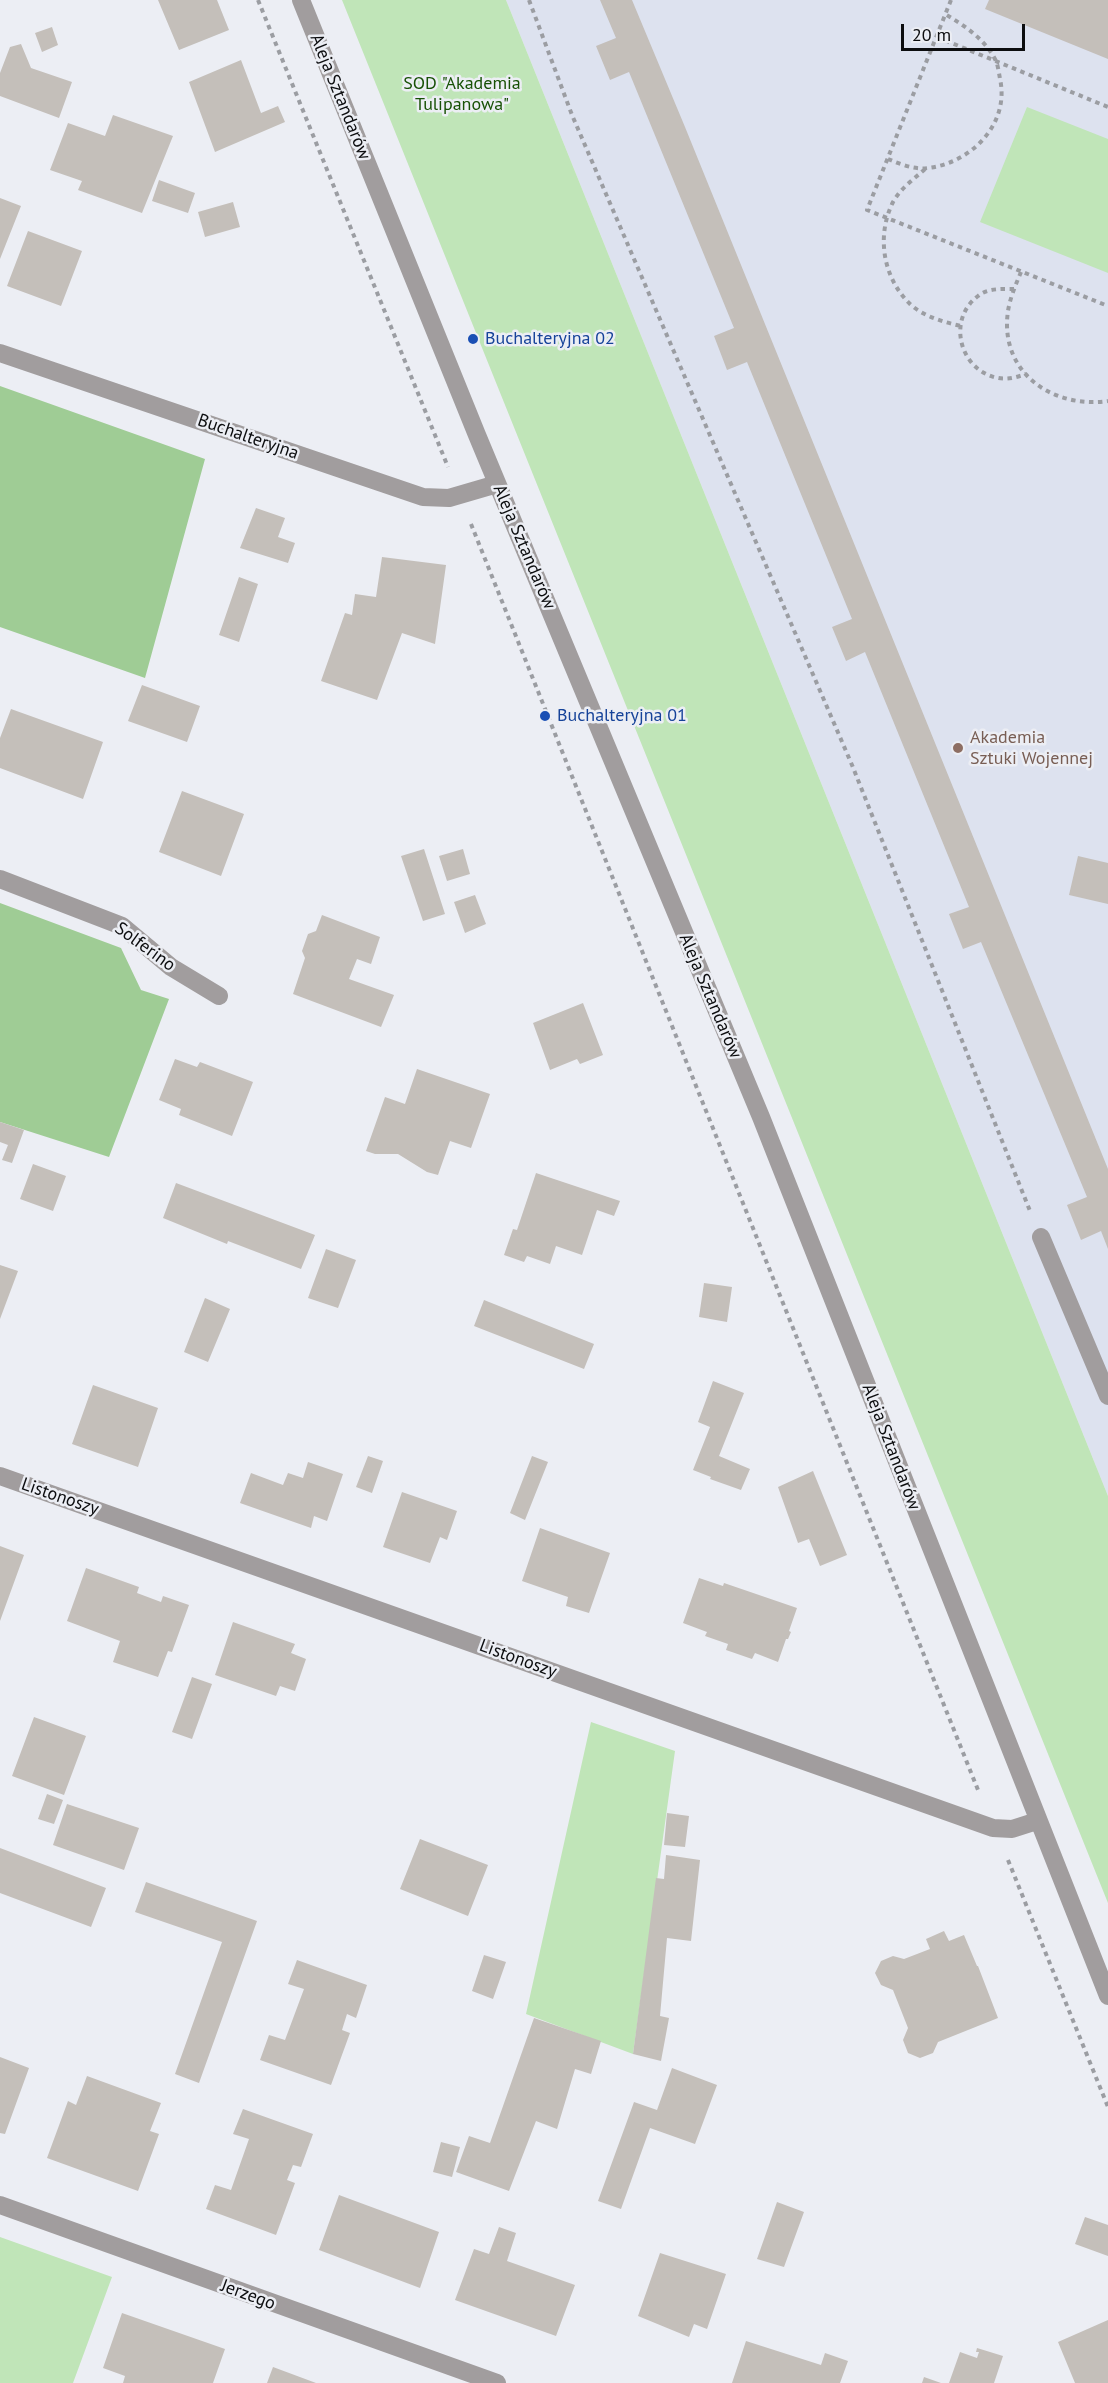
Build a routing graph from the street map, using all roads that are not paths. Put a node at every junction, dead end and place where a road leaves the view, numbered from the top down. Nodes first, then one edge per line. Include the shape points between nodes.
1 (301, 0) edge
2 (0, 353) edge
3 (497, 484) junction
4 (0, 879) edge
5 (219, 996) dead end
6 (1041, 1237) road end
7 (1108, 1396) edge
8 (0, 1476) edge
9 (1037, 1821) junction
10 (1108, 1996) edge
11 (0, 2205) edge
12 (497, 2383) edge

1 - 3 street, Aleja Sztandarów
2 - 3 street, Buchalteryjna via 423,497 449,498
3 - 9 street, Aleja Sztandarów via 761,1117
4 - 5 street, Solferino via 122,926 171,967
6 - 7 street
8 - 9 street, Listonoszy via 993,1828 1012,1829
9 - 10 street, Aleja Sztandarów
11 - 12 street, Jerzego

